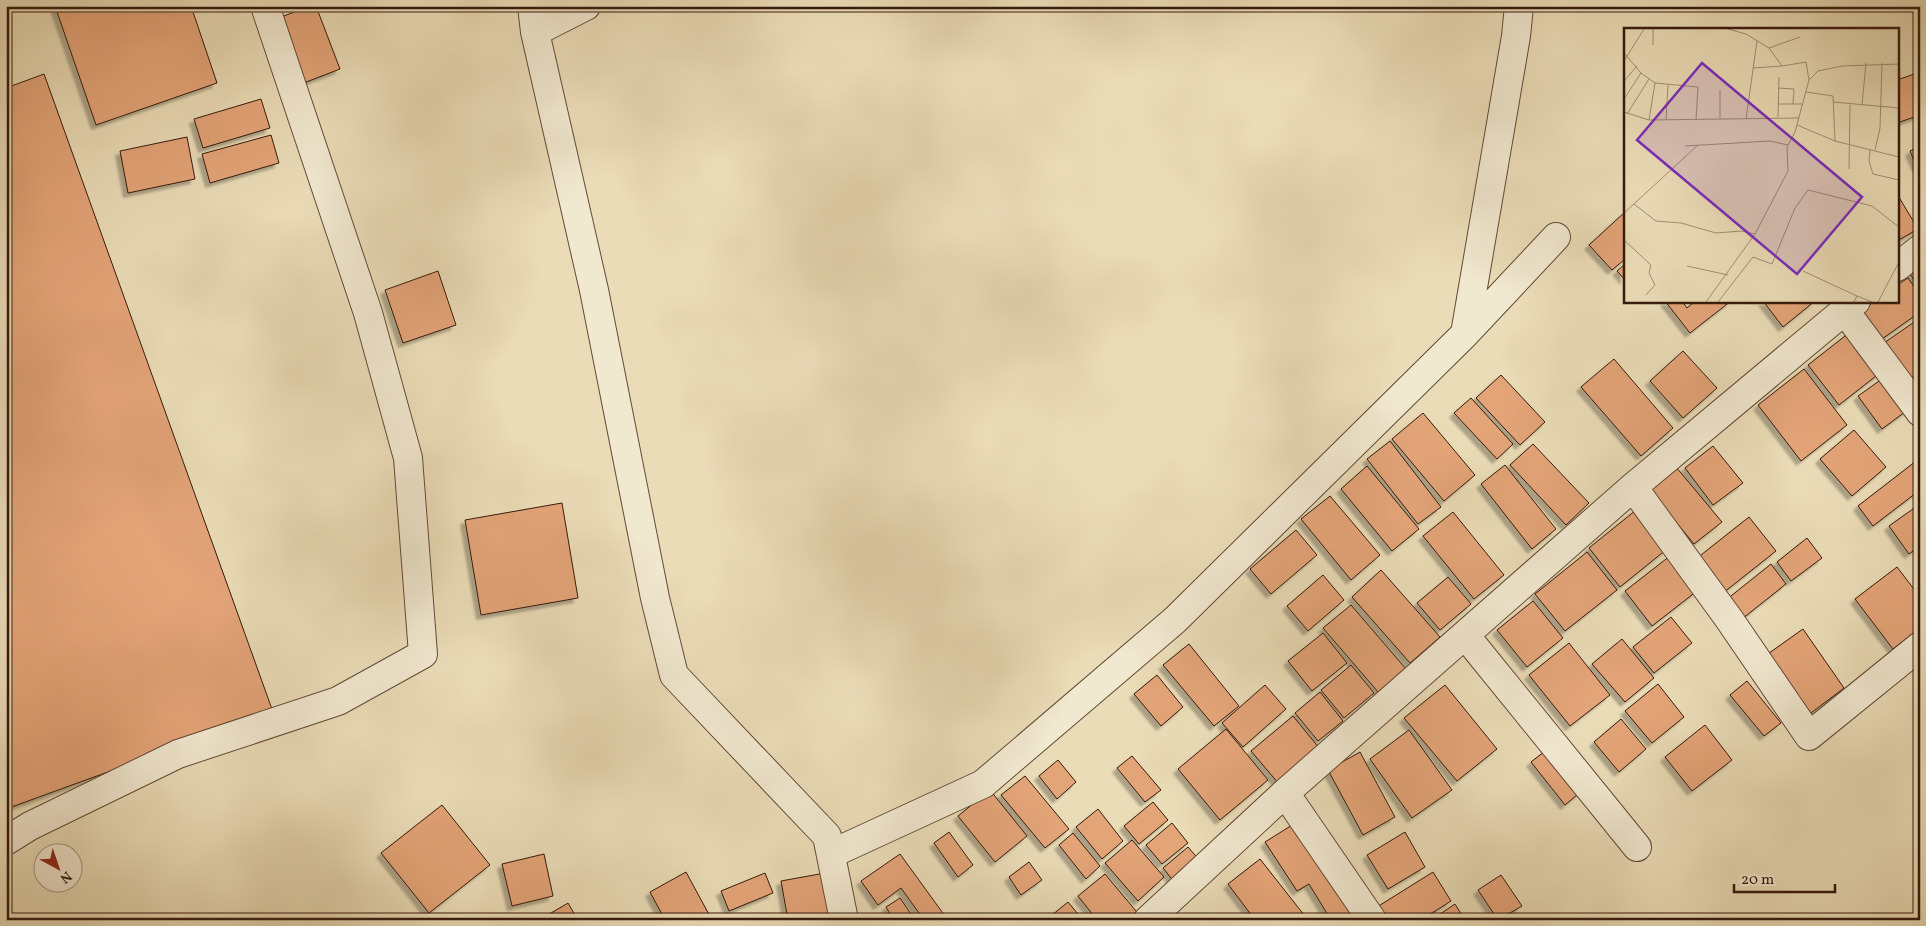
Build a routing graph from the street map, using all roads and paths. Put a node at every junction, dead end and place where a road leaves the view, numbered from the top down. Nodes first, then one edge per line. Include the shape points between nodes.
1 (265, 6) edge
2 (586, 6) edge
3 (1520, 6) edge
4 (534, 19) edge
5 (1556, 238) dead end
6 (1920, 249) edge
7 (1898, 266) edge
8 (1851, 306) edge
9 (1466, 334) junction
10 (1920, 412) edge
11 (1633, 487) junction
12 (1465, 636) junction
13 (1920, 646) edge
14 (1286, 793) junction
15 (6, 841) edge
16 (1637, 848) dead end
17 (831, 854) junction
18 (844, 920) edge
19 (1148, 920) edge
20 (1372, 920) edge

1 - 15 street via 368,313 408,458 423,654 338,701 178,754 30,826
2 - 4 street
3 - 9 street
4 - 17 street via 594,290 655,598 674,675 827,836
5 - 9 street
6 - 7 street
8 - 10 street
8 - 11 street
9 - 17 street via 1175,620 983,784
11 - 12 street
11 - 13 street via 1809,736
12 - 14 street
12 - 16 street
14 - 19 street
14 - 20 street
17 - 18 street

